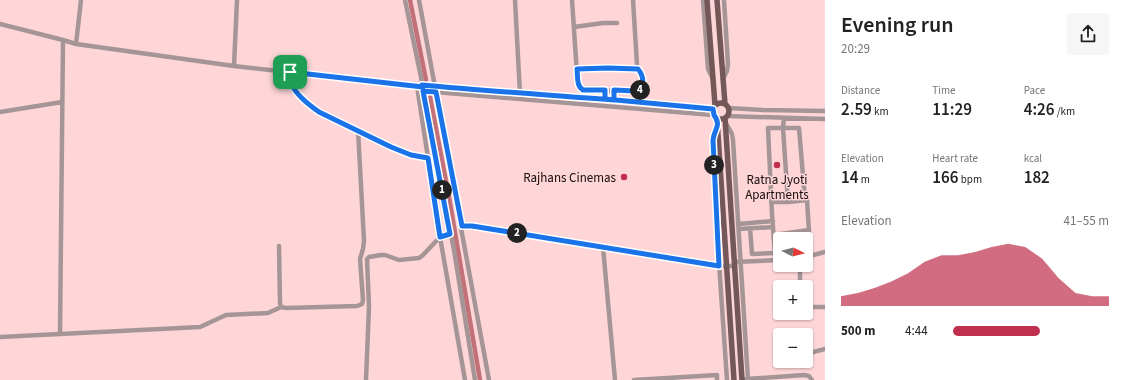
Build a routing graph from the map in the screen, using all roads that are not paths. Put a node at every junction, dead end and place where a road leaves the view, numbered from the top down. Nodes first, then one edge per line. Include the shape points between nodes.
1 (81, 0) edge
2 (237, 0) edge
3 (405, 0) edge
4 (419, 0) edge
5 (516, 0) edge
6 (572, 0) edge
7 (633, 0) edge
8 (703, 0) edge
9 (707, 0) edge
10 (717, 0) edge
11 (724, 0) edge
12 (617, 23) dead end
13 (0, 24) edge
14 (574, 27) junction
15 (63, 40) junction
16 (76, 44) junction
17 (234, 66) junction
18 (577, 69) junction
19 (638, 69) junction
20 (290, 72) junction
21 (713, 79) junction
22 (723, 79) junction
23 (416, 86) junction
24 (435, 86) junction
25 (423, 88) junction
26 (605, 90) junction
27 (614, 90) junction
28 (436, 92) junction
29 (520, 93) junction
30 (605, 99) junction
31 (520, 100) junction
32 (614, 100) junction
33 (62, 102) junction
34 (726, 106) junction
35 (825, 111) edge
36 (0, 112) edge
37 (715, 112) junction
38 (784, 118) junction
39 (726, 119) junction
40 (825, 119) edge
41 (718, 128) junction
42 (783, 128) junction
43 (358, 130) junction
44 (436, 156) junction
45 (428, 158) junction
46 (805, 200) junction
47 (771, 202) junction
48 (788, 202) junction
49 (773, 224) junction
50 (462, 226) junction
51 (738, 226) junction
52 (750, 228) junction
53 (809, 230) joint
54 (774, 232) edge
55 (795, 232) edge
56 (450, 234) junction
57 (440, 237) junction
58 (279, 246) dead end
59 (603, 247) junction
60 (825, 252) edge
61 (773, 253) edge
62 (813, 255) edge
63 (773, 260) edge
64 (737, 263) junction
65 (719, 266) junction
66 (727, 266) junction
67 (281, 307) junction
68 (813, 307) edge
69 (825, 307) edge
70 (60, 334) junction
71 (0, 337) edge
72 (825, 349) edge
73 (813, 352) edge
74 (693, 378) edge
75 (666, 379) edge
76 (745, 379) edge
77 (366, 380) edge
78 (465, 380) edge
79 (475, 380) edge
80 (489, 380) edge
81 (615, 380) edge
82 (634, 380) edge
83 (640, 380) edge
84 (718, 380) edge
85 (727, 380) edge
86 (734, 380) edge
87 (812, 380) edge

1 - 16 street
2 - 17 street
3 - 25 street
4 - 24 street
5 - 29 street
6 - 14 street
7 - 19 street
8 - 21 street via 708,69
9 - 21 main road
10 - 22 main road
11 - 22 street via 728,64
12 - 14 street
13 - 15 street
14 - 18 street
15 - 16 street
15 - 33 street
16 - 17 street
17 - 20 street
18 - 19 street
18 - 26 street via 580,89
19 - 27 street via 642,77 641,89
20 - 23 street
20 - 43 street via 294,88 311,106
21 - 37 main road
22 - 34 main road
23 - 25 street
23 - 45 street
24 - 25 street
24 - 28 street
24 - 29 street
25 - 28 street
25 - 44 street
26 - 27 street
26 - 30 street
27 - 32 street
28 - 31 street
28 - 50 street
29 - 30 street
29 - 31 street
30 - 32 street
31 - 37 street
32 - 37 street
33 - 36 street
33 - 70 street
34 - 35 street via 763,110
34 - 37 main road via 720,103
34 - 39 main road via 729,111
37 - 39 main road via 720,119
37 - 41 main road
38 - 39 street
38 - 40 street
38 - 42 street
39 - 51 street via 733,140
39 - 64 main road
41 - 65 street via 713,140
41 - 66 main road
42 - 46 street via 799,128
42 - 47 street via 768,128
42 - 48 street
43 - 45 street via 411,155
43 - 67 street via 364,241 360,259 363,302 357,306
44 - 45 street
44 - 56 street
45 - 57 street
46 - 48 street
46 - 53 street
47 - 48 street
47 - 49 street
49 - 51 street
49 - 52 street
49 - 54 street
50 - 59 street
50 - 80 street
51 - 52 street
51 - 64 street
52 - 61 street via 752,254
53 - 55 street
56 - 57 street
56 - 79 street
57 - 77 street via 419,258 399,260 381,255 367,259 369,306
57 - 78 street
58 - 67 street
59 - 65 street
59 - 81 street
60 - 62 street
63 - 64 street
64 - 66 street
64 - 76 main road
65 - 66 street
65 - 85 street
66 - 86 main road
67 - 70 street via 268,313 226,315 200,327
68 - 69 street
70 - 71 street
72 - 73 street
74 - 75 street
74 - 84 street via 717,375
75 - 83 street
76 - 87 street via 804,375
82 - 83 street

